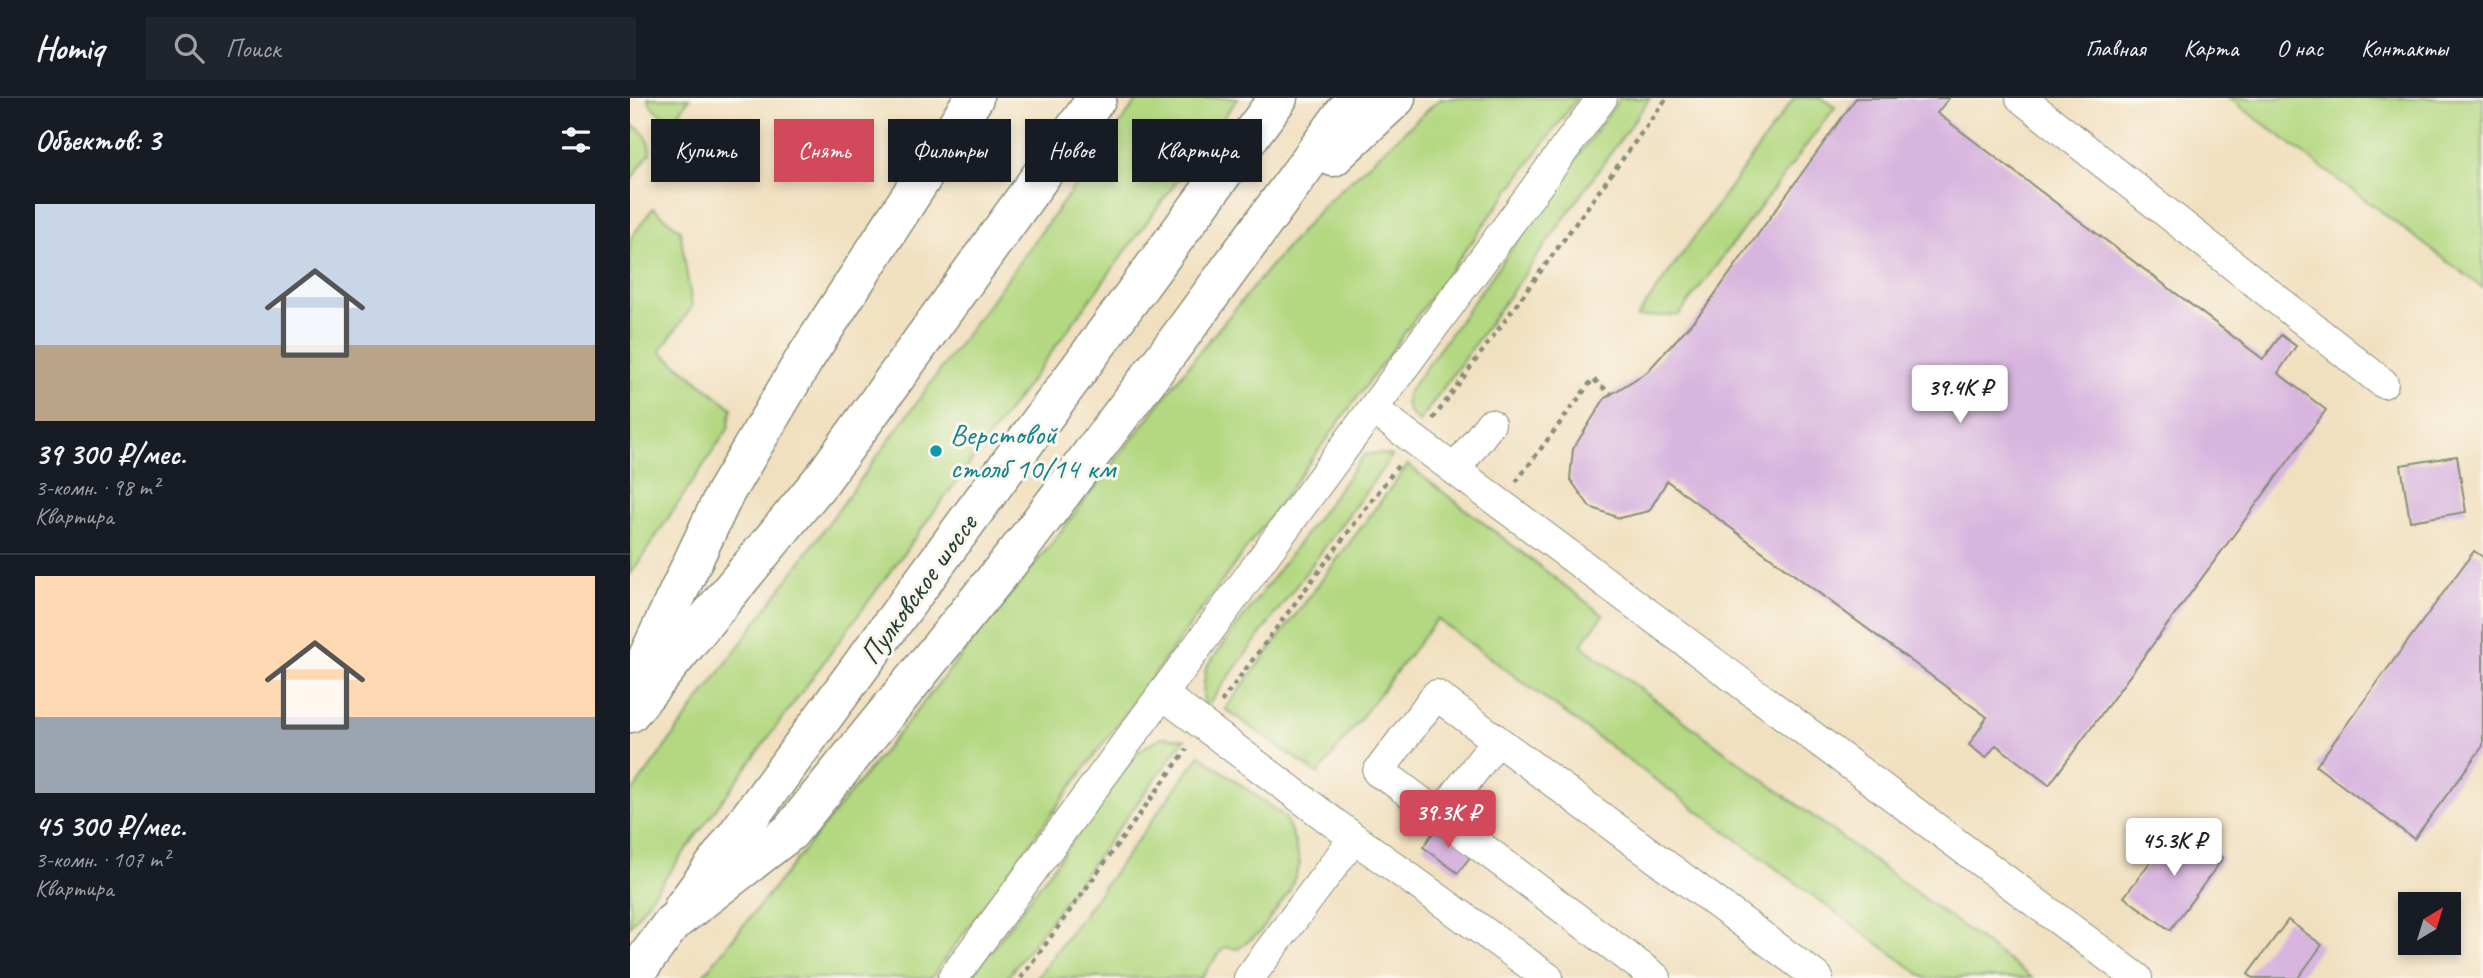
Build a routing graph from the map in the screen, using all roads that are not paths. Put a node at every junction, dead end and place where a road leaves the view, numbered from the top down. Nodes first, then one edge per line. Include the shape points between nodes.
1 (974, 98) edge
2 (1097, 98) edge
3 (1278, 98) edge
4 (1354, 98) edge
5 (1396, 98) edge
6 (1602, 98) edge
7 (2021, 98) edge
8 (1270, 215) junction
9 (2383, 383) dead end
10 (1373, 409) junction
11 (1490, 424) dead end
12 (1455, 470) junction
13 (630, 694) edge
14 (1162, 694) junction
15 (630, 713) edge
16 (1497, 740) junction
17 (1439, 817) junction
18 (1354, 838) junction
19 (672, 923) junction
20 (632, 978) edge
21 (953, 978) edge
22 (1249, 978) edge
23 (1548, 978) edge
24 (1656, 978) edge
25 (1818, 978) edge
26 (2137, 978) edge

1 - 13 main road via 804,360 725,493
2 - 15 main road via 823,478
3 - 19 main road, Пулковское шоссе
4 - 8 main road
5 - 8 main road
6 - 10 street
7 - 9 street
8 - 19 main road via 1018,551 790,832
10 - 12 street
10 - 14 street
11 - 12 street
12 - 26 street
14 - 18 street
14 - 21 street
16 - 17 street
16 - 17 street via 1436,695 1419,717 1378,772
16 - 25 street
17 - 24 street
18 - 22 street
18 - 23 street
19 - 20 main road, Пулковское шоссе

